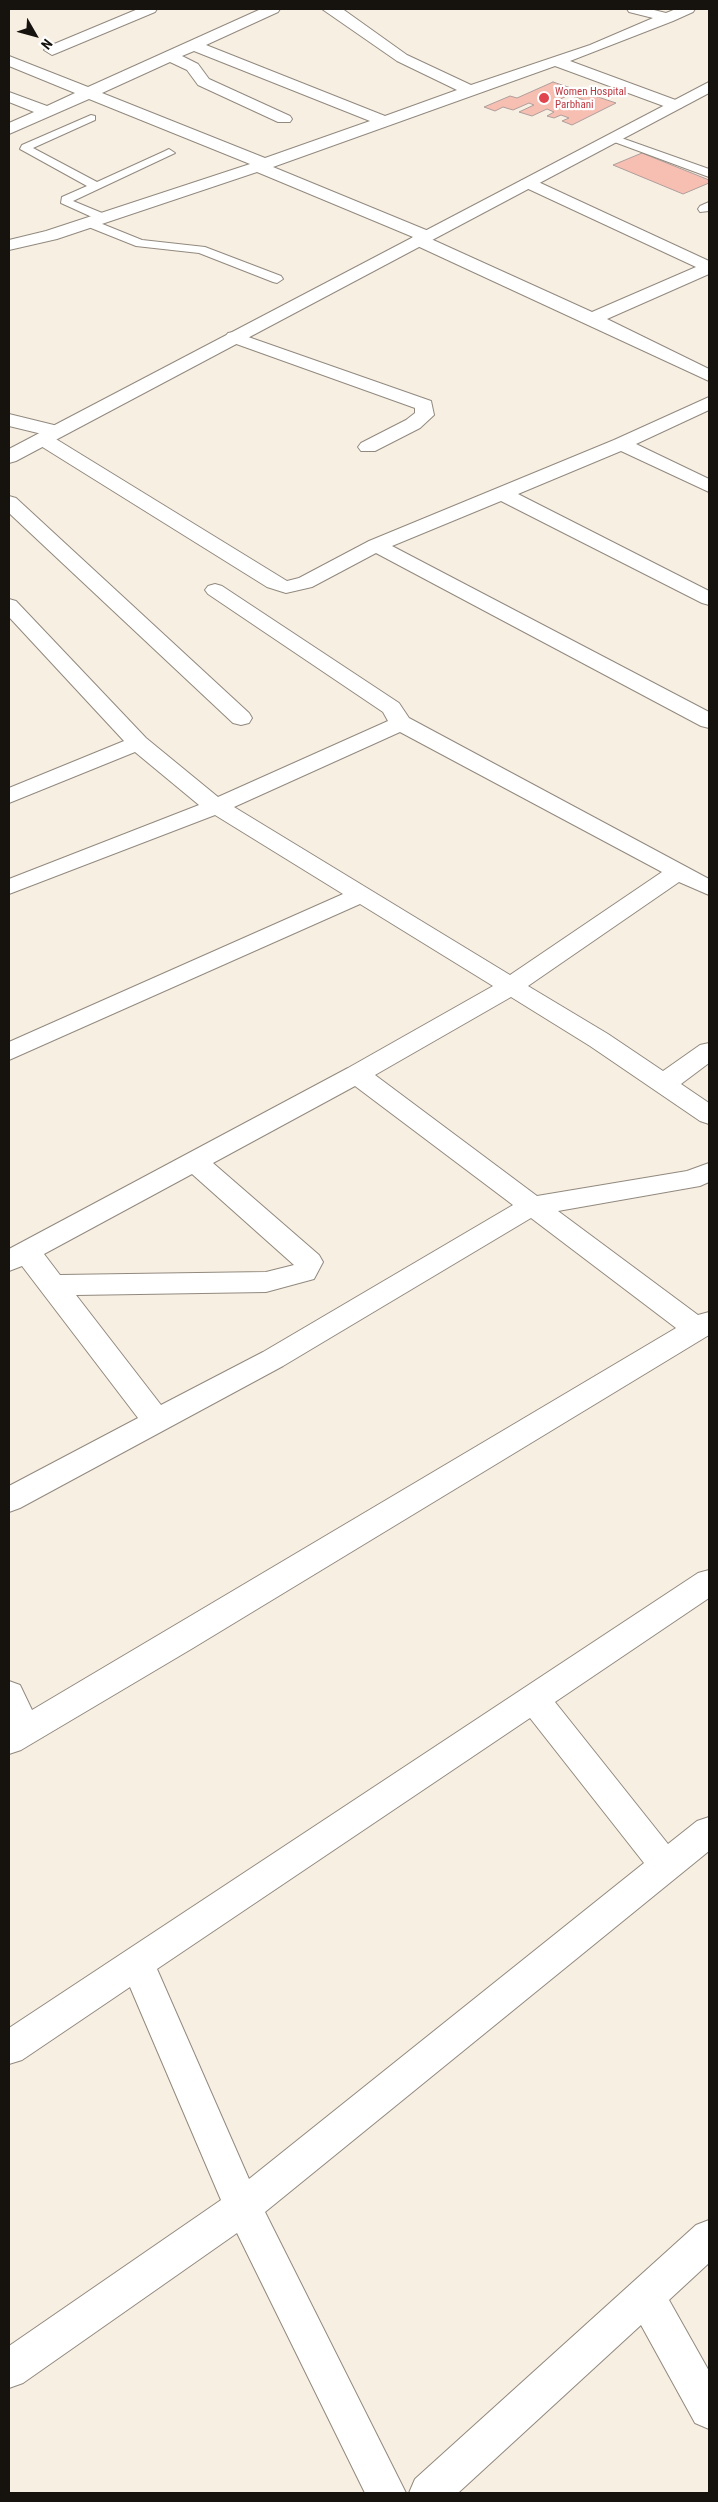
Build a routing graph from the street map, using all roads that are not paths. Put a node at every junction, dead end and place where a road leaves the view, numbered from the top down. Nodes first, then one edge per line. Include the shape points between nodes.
1 (150, 9) edge
2 (272, 9) edge
3 (329, 9) edge
4 (634, 9) edge
5 (688, 9) edge
6 (668, 18) junction
7 (194, 45) junction
8 (52, 50) dead end
9 (170, 56) junction
10 (9, 61) edge
11 (556, 61) junction
12 (27, 68) junction
13 (9, 75) edge
14 (470, 90) junction
15 (706, 92) edge
16 (90, 94) junction
17 (9, 97) edge
18 (675, 105) junction
19 (48, 112) junction
20 (91, 118) dead end
21 (284, 119) dead end
22 (384, 121) junction
23 (9, 129) edge
24 (613, 138) junction
25 (169, 152) dead end
26 (261, 165) junction
27 (709, 173) edge
28 (528, 183) junction
29 (96, 186) junction
30 (96, 220) junction
31 (422, 238) junction
32 (9, 245) edge
33 (709, 268) edge
34 (277, 279) dead end
35 (592, 319) junction
36 (234, 337) junction
37 (709, 376) edge
38 (709, 403) edge
39 (9, 420) edge
40 (49, 435) junction
41 (622, 444) junction
42 (368, 447) dead end
43 (9, 457) edge
44 (709, 486) edge
45 (503, 494) junction
46 (9, 502) edge
47 (376, 546) junction
48 (215, 590) dead end
49 (709, 599) edge
50 (9, 605) edge
51 (241, 718) dead end
52 (709, 720) edge
53 (401, 723) junction
54 (138, 743) junction
55 (11, 791) edge
56 (216, 806) junction
57 (679, 871) junction
58 (9, 887) edge
59 (709, 888) edge
60 (362, 894) junction
61 (511, 986) junction
62 (9, 1052) edge
63 (709, 1052) edge
64 (356, 1074) junction
65 (663, 1084) junction
66 (709, 1115) edge
67 (194, 1161) junction
68 (709, 1172) edge
69 (531, 1206) junction
70 (17, 1256) edge
71 (52, 1285) junction
72 (703, 1325) edge
73 (157, 1421) junction
74 (9, 1500) edge
75 (709, 1582) edge
76 (9, 1694) edge
77 (534, 1699) junction
78 (17, 1735) edge
79 (709, 1831) edge
80 (666, 1866) junction
81 (137, 1963) junction
82 (9, 2048) edge
83 (243, 2207) junction
84 (709, 2238) edge
85 (646, 2296) junction
86 (9, 2369) edge
87 (709, 2409) edge
88 (386, 2493) edge
89 (428, 2493) edge

1 - 8 street
2 - 7 street
3 - 14 street via 402,58
4 - 6 street
5 - 6 street
6 - 11 street
7 - 9 street
7 - 22 street
9 - 16 street
9 - 21 street via 193,68 203,82
10 - 12 street
11 - 14 street
11 - 18 street
12 - 13 street
12 - 16 street
14 - 22 street
15 - 18 street
16 - 19 street
16 - 26 street
17 - 19 street
18 - 24 street
19 - 23 street
20 - 29 lane via 26,149
22 - 26 street
24 - 27 lane
24 - 28 street
25 - 29 lane
26 - 30 street
26 - 31 street
28 - 31 street
28 - 33 street
29 - 30 lane via 66,203
30 - 32 street
30 - 34 lane via 140,243 208,252
31 - 35 street
31 - 36 street
33 - 35 street
35 - 37 street
36 - 40 street
36 - 42 street via 424,405 425,415 419,420
38 - 41 street
39 - 40 street
40 - 43 street
40 - 47 street via 278,585 286,587 305,583
41 - 44 street
41 - 45 street
45 - 47 street
45 - 49 street
46 - 51 street
47 - 52 street
48 - 53 street via 391,708
50 - 54 street
53 - 56 street
53 - 57 street
54 - 55 street
54 - 56 street
56 - 58 street
56 - 60 street
57 - 59 street
57 - 61 street
60 - 61 street
60 - 62 street
61 - 64 street
61 - 65 street
63 - 65 street
64 - 67 street
64 - 69 street
65 - 66 street
67 - 70 street
67 - 71 street via 309,1262 304,1272 266,1282
68 - 69 street via 691,1179
69 - 72 street
69 - 73 street via 273,1359
70 - 71 street
71 - 73 street
72 - 78 street
73 - 74 street
75 - 77 street
76 - 78 street
77 - 80 street
77 - 81 street
79 - 80 street
80 - 83 street
81 - 82 street
81 - 83 street
83 - 86 street
83 - 88 street
84 - 85 street
85 - 87 street
85 - 89 street

